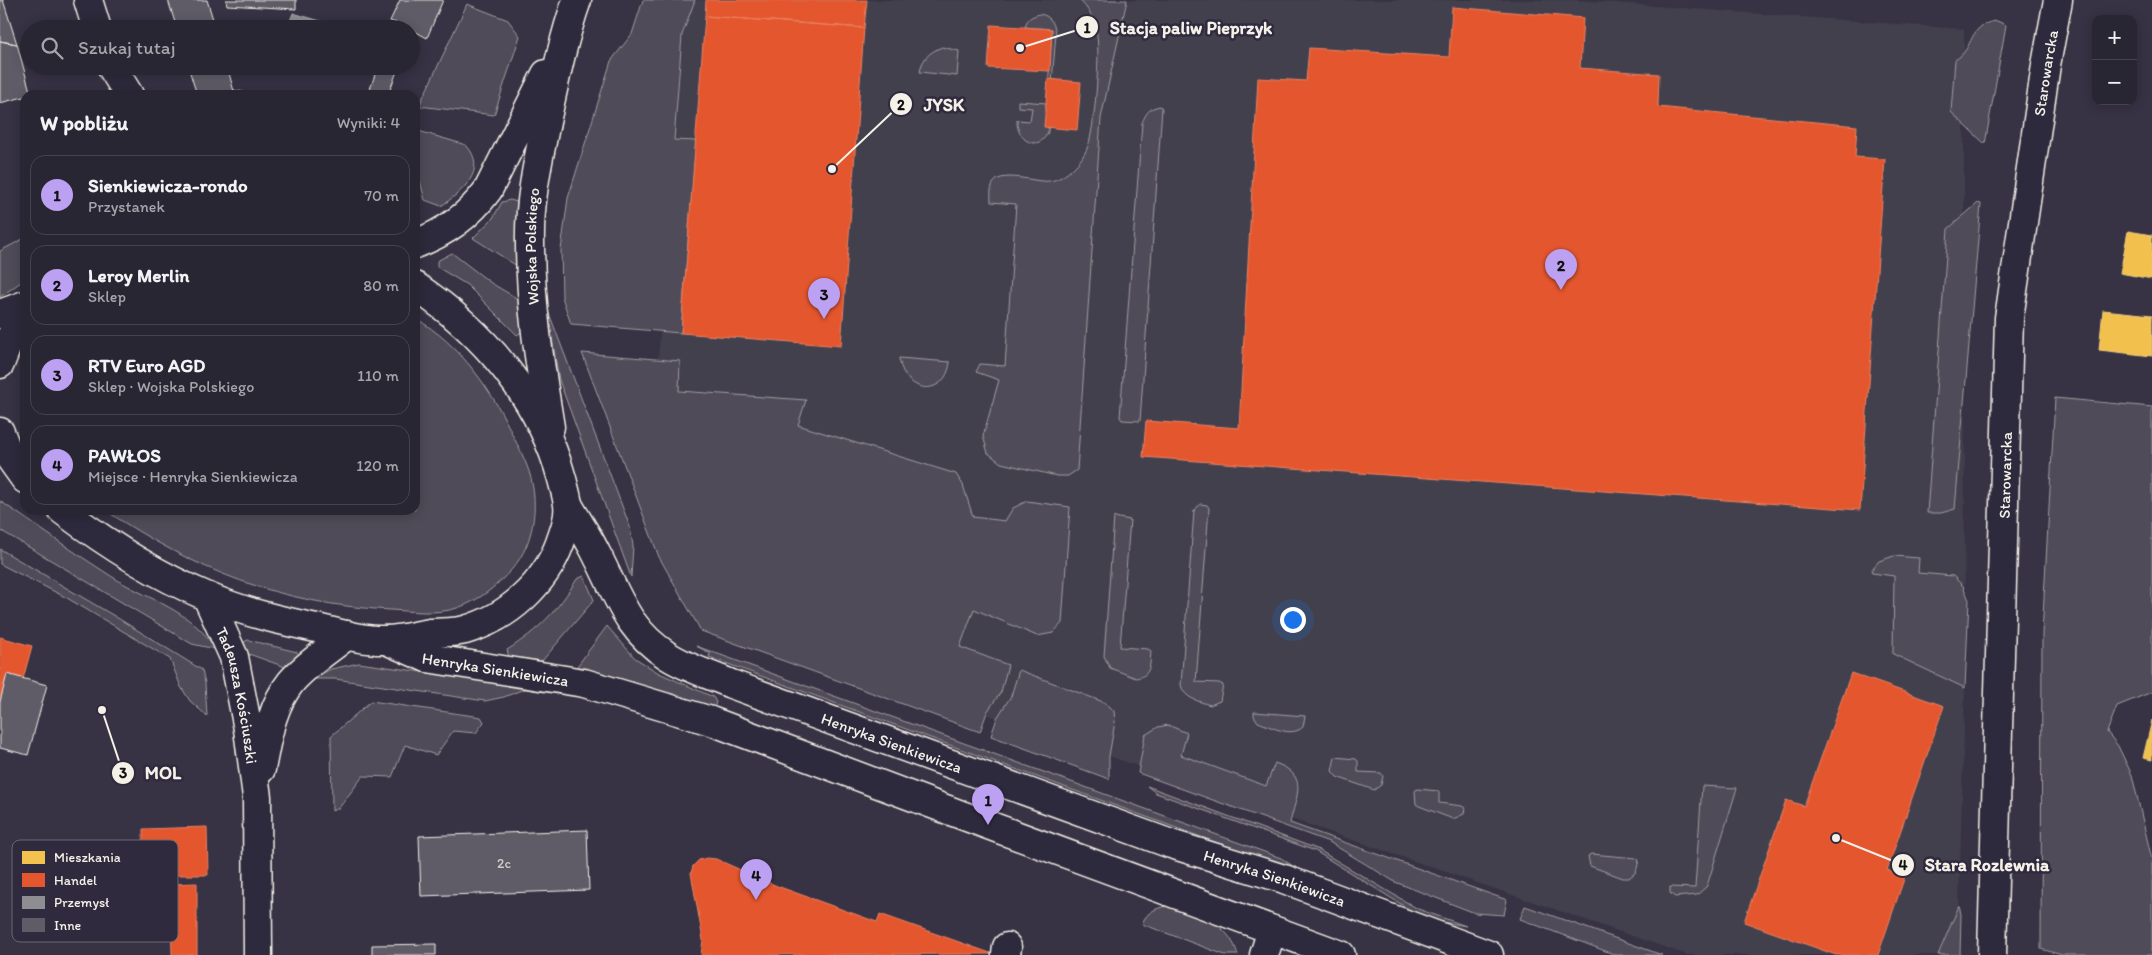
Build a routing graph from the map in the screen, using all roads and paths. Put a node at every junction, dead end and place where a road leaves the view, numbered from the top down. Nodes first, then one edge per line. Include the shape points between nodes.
1 (88, 0) edge
2 (577, 0) edge
3 (2058, 0) edge
4 (94, 20) edge
5 (564, 39) junction
6 (108, 75) edge
7 (117, 75) edge
8 (109, 90) edge
9 (126, 90) edge
10 (420, 242) edge
11 (420, 289) edge
12 (20, 307) edge
13 (0, 314) edge
14 (20, 324) edge
15 (0, 364) edge
16 (0, 432) edge
17 (555, 453) junction
18 (0, 472) edge
19 (20, 472) edge
20 (20, 482) edge
21 (569, 506) junction
22 (69, 515) edge
23 (207, 597) junction
24 (347, 635) junction
25 (386, 640) junction
26 (256, 798) junction
27 (1268, 942) edge
28 (258, 955) edge
29 (1341, 955) edge
30 (1489, 955) edge
31 (1992, 955) edge

1 - 4 main road
2 - 5 main road, Wojska Polskiego
3 - 31 main road, Starowarcka via 2009,318
5 - 10 main road, Wojska Polskiego via 497,173 476,206 447,230
5 - 17 main road, Wojska Polskiego via 536,168 530,241 537,337
6 - 8 main road
7 - 9 main road
11 - 17 main road via 443,304 503,364 529,402
12 - 13 main road
14 - 15 main road via 10,338
16 - 19 main road via 10,458
17 - 21 main road
18 - 20 main road
21 - 25 main road via 566,527 553,561 533,589 512,606 465,630
21 - 30 main road, Henryka Sienkiewicza via 627,615 641,634 670,658 1171,844 1284,879
22 - 23 main road via 120,552
23 - 24 main road via 274,619
23 - 26 main road, Tadeusza Kościuszki via 234,657 248,729
24 - 25 main road
24 - 26 main road, Tadeusza Kościuszki via 292,682 280,701 268,730
25 - 27 main road, Henryka Sienkiewicza via 427,658 584,683 711,720
26 - 28 main road, Tadeusza Kościuszki
27 - 29 main road, Henryka Sienkiewicza

